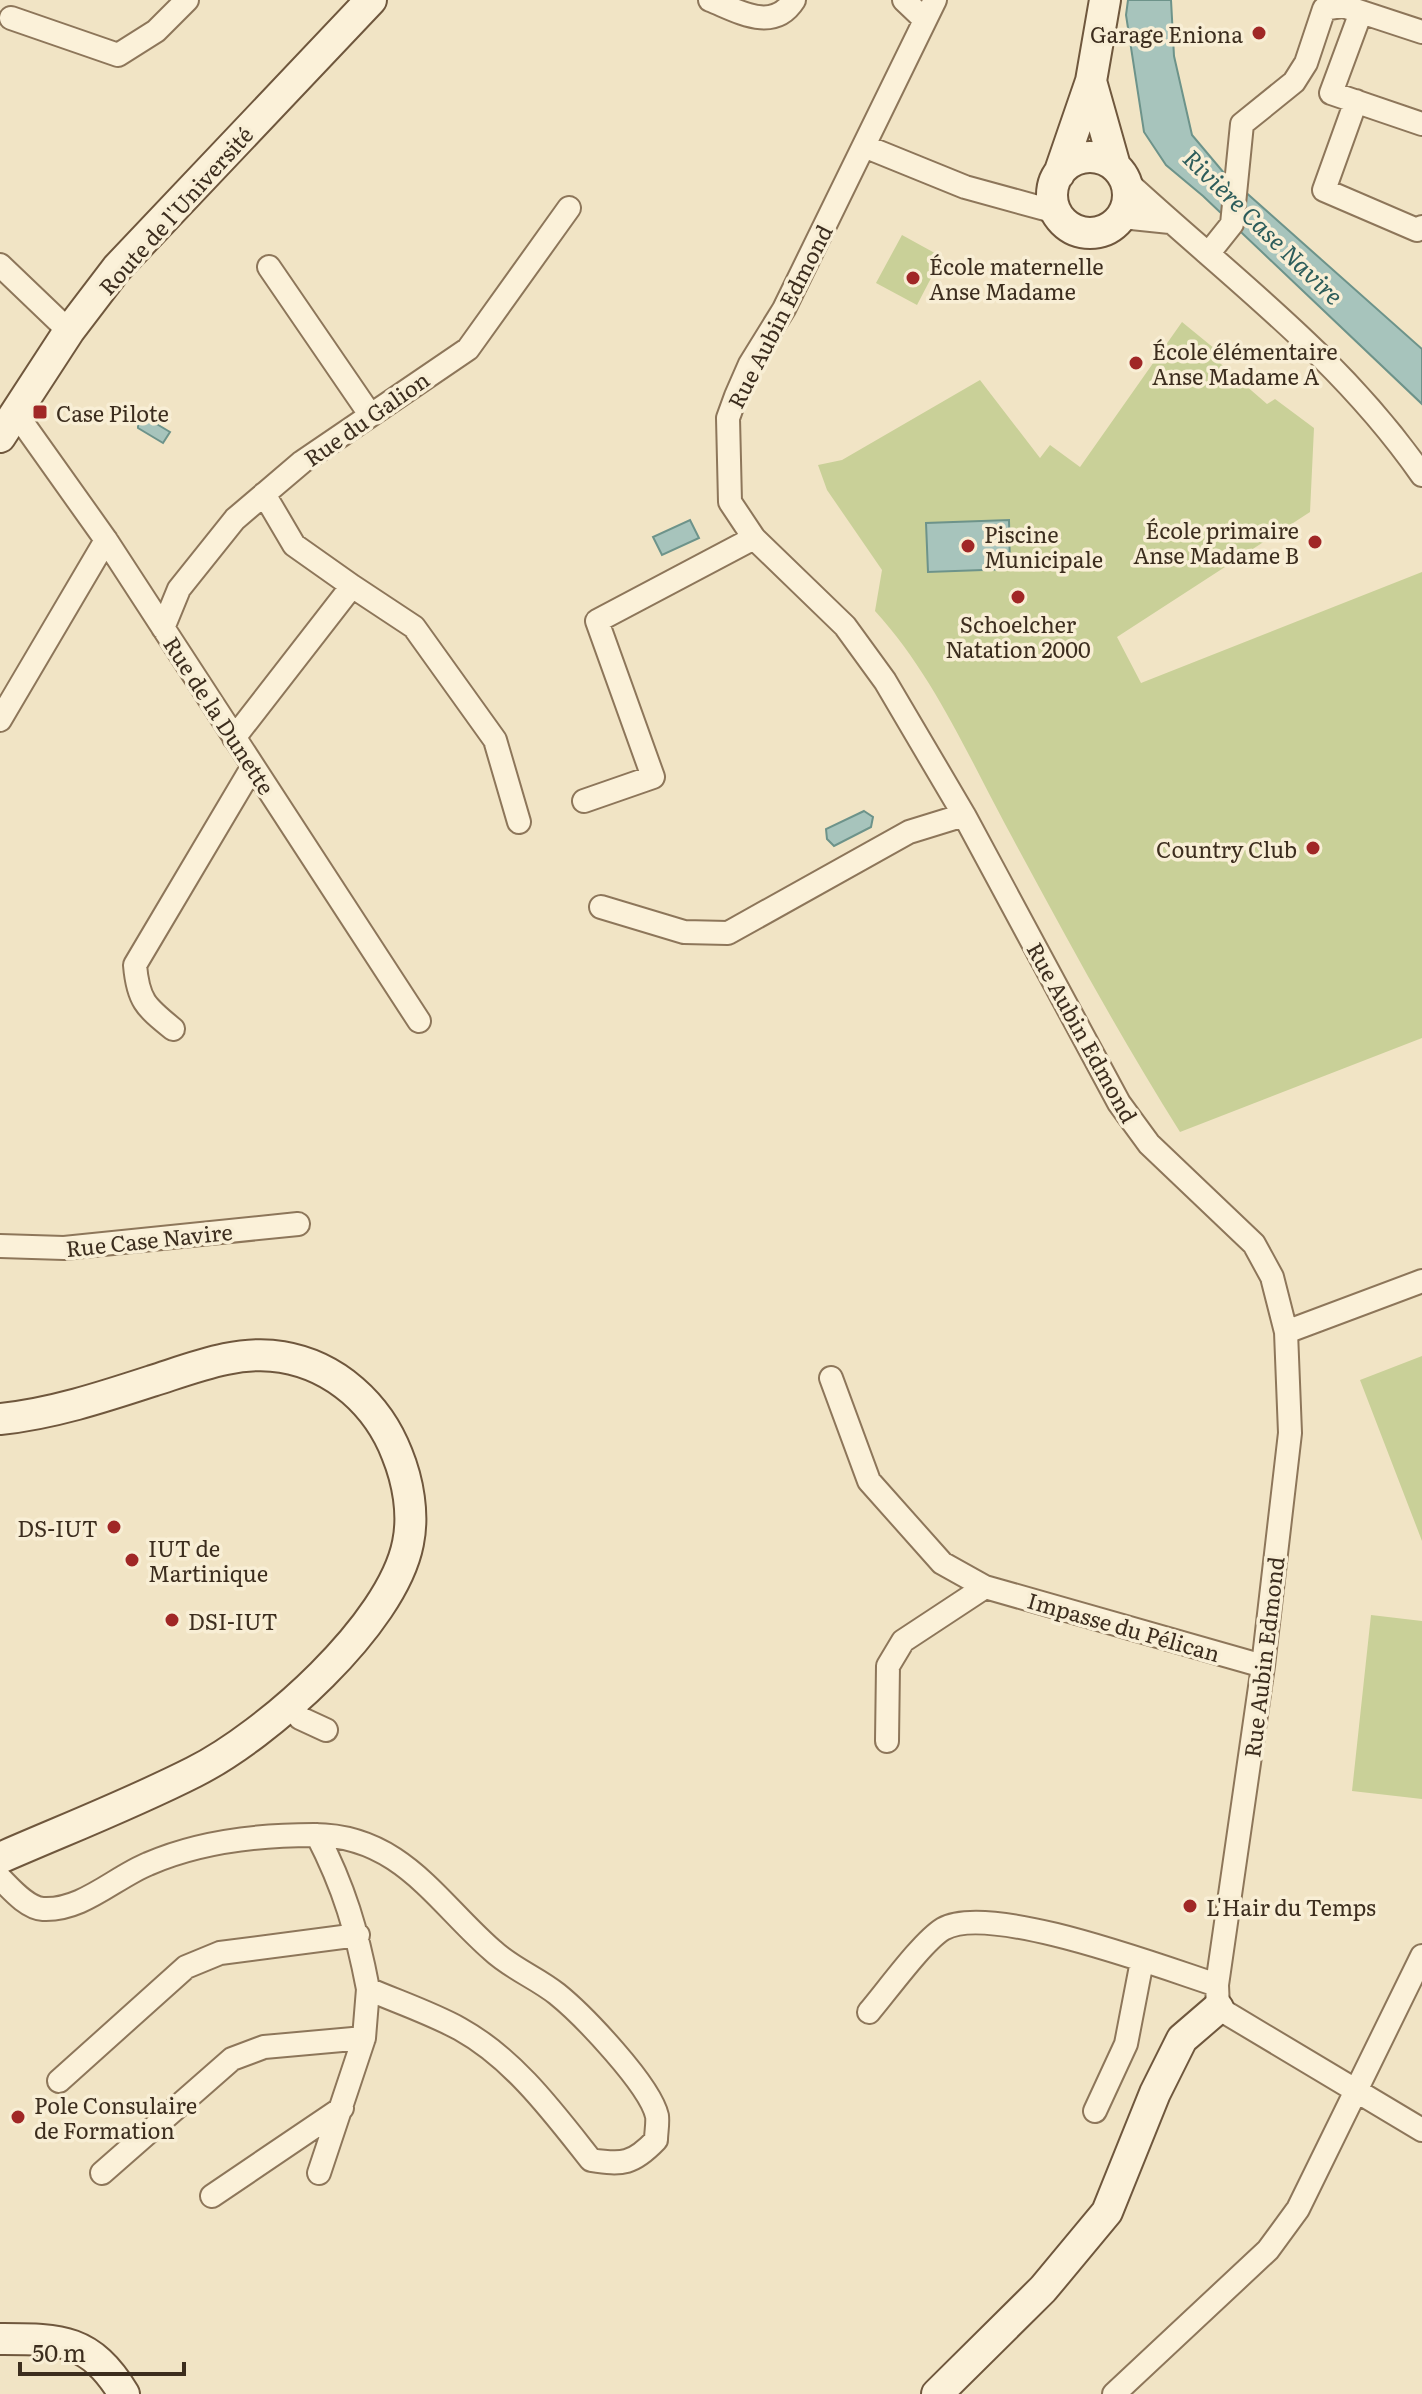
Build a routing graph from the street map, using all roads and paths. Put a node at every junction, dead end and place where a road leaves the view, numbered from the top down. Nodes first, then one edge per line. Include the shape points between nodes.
1 (187, 0) edge
2 (371, 0) edge
3 (710, 0) edge
4 (794, 0) edge
5 (904, 0) edge
6 (1105, 0) edge
7 (930, 10) edge
8 (1361, 12) junction
9 (11, 18) dead end
10 (1422, 32) edge
11 (1091, 81) junction
12 (1356, 101) junction
13 (1422, 124) edge
14 (864, 146) junction
15 (1120, 174) junction
16 (1056, 190) junction
17 (569, 208) dead end
18 (1122, 217) junction
19 (1170, 222) junction
20 (1422, 227) edge
21 (1208, 254) junction
22 (0, 265) edge
23 (269, 267) dead end
24 (69, 331) junction
25 (369, 413) junction
26 (7, 424) edge
27 (1422, 475) edge
28 (264, 494) junction
29 (754, 538) junction
30 (106, 540) junction
31 (352, 586) junction
32 (163, 628) junction
33 (0, 720) edge
34 (234, 738) junction
35 (253, 766) junction
36 (584, 801) dead end
37 (964, 815) junction
38 (519, 822) dead end
39 (601, 907) dead end
40 (419, 1021) dead end
41 (173, 1029) dead end
42 (298, 1224) dead end
43 (0, 1246) edge
44 (1422, 1281) edge
45 (1286, 1332) junction
46 (831, 1378) dead end
47 (0, 1419) edge
48 (985, 1587) junction
49 (1263, 1666) junction
50 (290, 1703) junction
51 (326, 1730) dead end
52 (887, 1741) dead end
53 (317, 1835) junction
54 (0, 1858) edge
55 (0, 1878) edge
56 (358, 1935) junction
57 (1422, 1956) edge
58 (1142, 1961) junction
59 (368, 1989) junction
60 (1217, 1997) junction
61 (869, 2012) dead end
62 (364, 2038) junction
63 (59, 2081) dead end
64 (1355, 2093) junction
65 (342, 2108) junction
66 (1095, 2111) dead end
67 (1422, 2130) edge
68 (102, 2173) dead end
69 (319, 2173) dead end
70 (212, 2196) dead end
71 (0, 2339) edge
72 (124, 2394) edge
73 (937, 2394) edge
74 (1114, 2394) edge

1 - 9 street via 156,31 118,55
2 - 24 main road, Route de l'Université via 117,268
3 - 4 street via 758,18 775,18
5 - 7 street
6 - 11 main road
7 - 14 street, Rue Aubin Edmond
8 - 10 street
8 - 12 street via 1331,93
8 - 21 street via 1343,6 1324,9 1294,82 1242,124 1232,224
11 - 15 main road
11 - 16 main road
12 - 13 street
12 - 20 street via 1324,190 1417,230
14 - 16 street via 965,187 1025,204
14 - 29 street, Rue Aubin Edmond via 784,309 750,364 728,418 730,502
15 - 16 main road via 1091,157 1079,159
15 - 18 main road via 1129,193
15 - 19 street
16 - 18 main road via 1062,221 1082,233 1104,231
17 - 25 street, Rue du Galion via 468,349
18 - 19 street
19 - 21 street
21 - 27 street via 1347,379
22 - 24 street
23 - 25 street
24 - 26 main road, Route de l'Université
25 - 28 street, Rue du Galion
26 - 30 street, Rue de la Dunette
28 - 31 street via 294,545
28 - 32 street, Rue du Galion via 235,519 179,589
29 - 36 street via 597,621 653,777
29 - 37 street, Rue Aubin Edmond via 845,626 885,681
30 - 32 street, Rue de la Dunette
30 - 33 street
31 - 34 street
31 - 38 street via 414,627 495,740
32 - 34 street, Rue de la Dunette
34 - 35 street, Rue de la Dunette
35 - 40 street, Rue de la Dunette
35 - 41 street via 135,965 138,993
37 - 39 street via 909,832 728,933 684,932
37 - 45 street, Rue Aubin Edmond via 1119,1103 1149,1144 1254,1244 1272,1277
42 - 43 street, Rue Case Navire via 64,1248
44 - 45 street
45 - 49 street, Rue Aubin Edmond via 1290,1433
46 - 48 street, Impasse du Pélican via 869,1481 942,1563
47 - 50 main road via 36,1415 239,1357 281,1356 307,1364 342,1382 372,1407 402,1465 410,1503 408,1544 391,1586 369,1620 327,1670
48 - 49 street, Impasse du Pélican
48 - 52 street via 903,1641 888,1666
49 - 60 street, Rue Aubin Edmond
50 - 51 street via 300,1718
50 - 54 main road via 250,1737 195,1772
53 - 55 street via 203,1845 147,1864 54,1909 39,1909
53 - 56 street via 343,1885
53 - 59 street via 399,1859 493,1951 558,1995 638,2079 657,2116 656,2140 638,2159 614,2164 591,2160 506,2063 461,2029
56 - 59 street
56 - 63 street via 220,1953 186,1967
57 - 64 street
58 - 60 street
58 - 61 street via 1052,1934 979,1920 944,1929
58 - 66 street via 1126,2044
59 - 62 street
60 - 64 street
60 - 73 main road via 1182,2039 1107,2212 1043,2289
62 - 65 street
62 - 68 street via 264,2047 232,2059
64 - 67 street
64 - 74 street via 1298,2209 1268,2250
65 - 69 street
65 - 70 street
71 - 72 main road via 75,2344 111,2372

